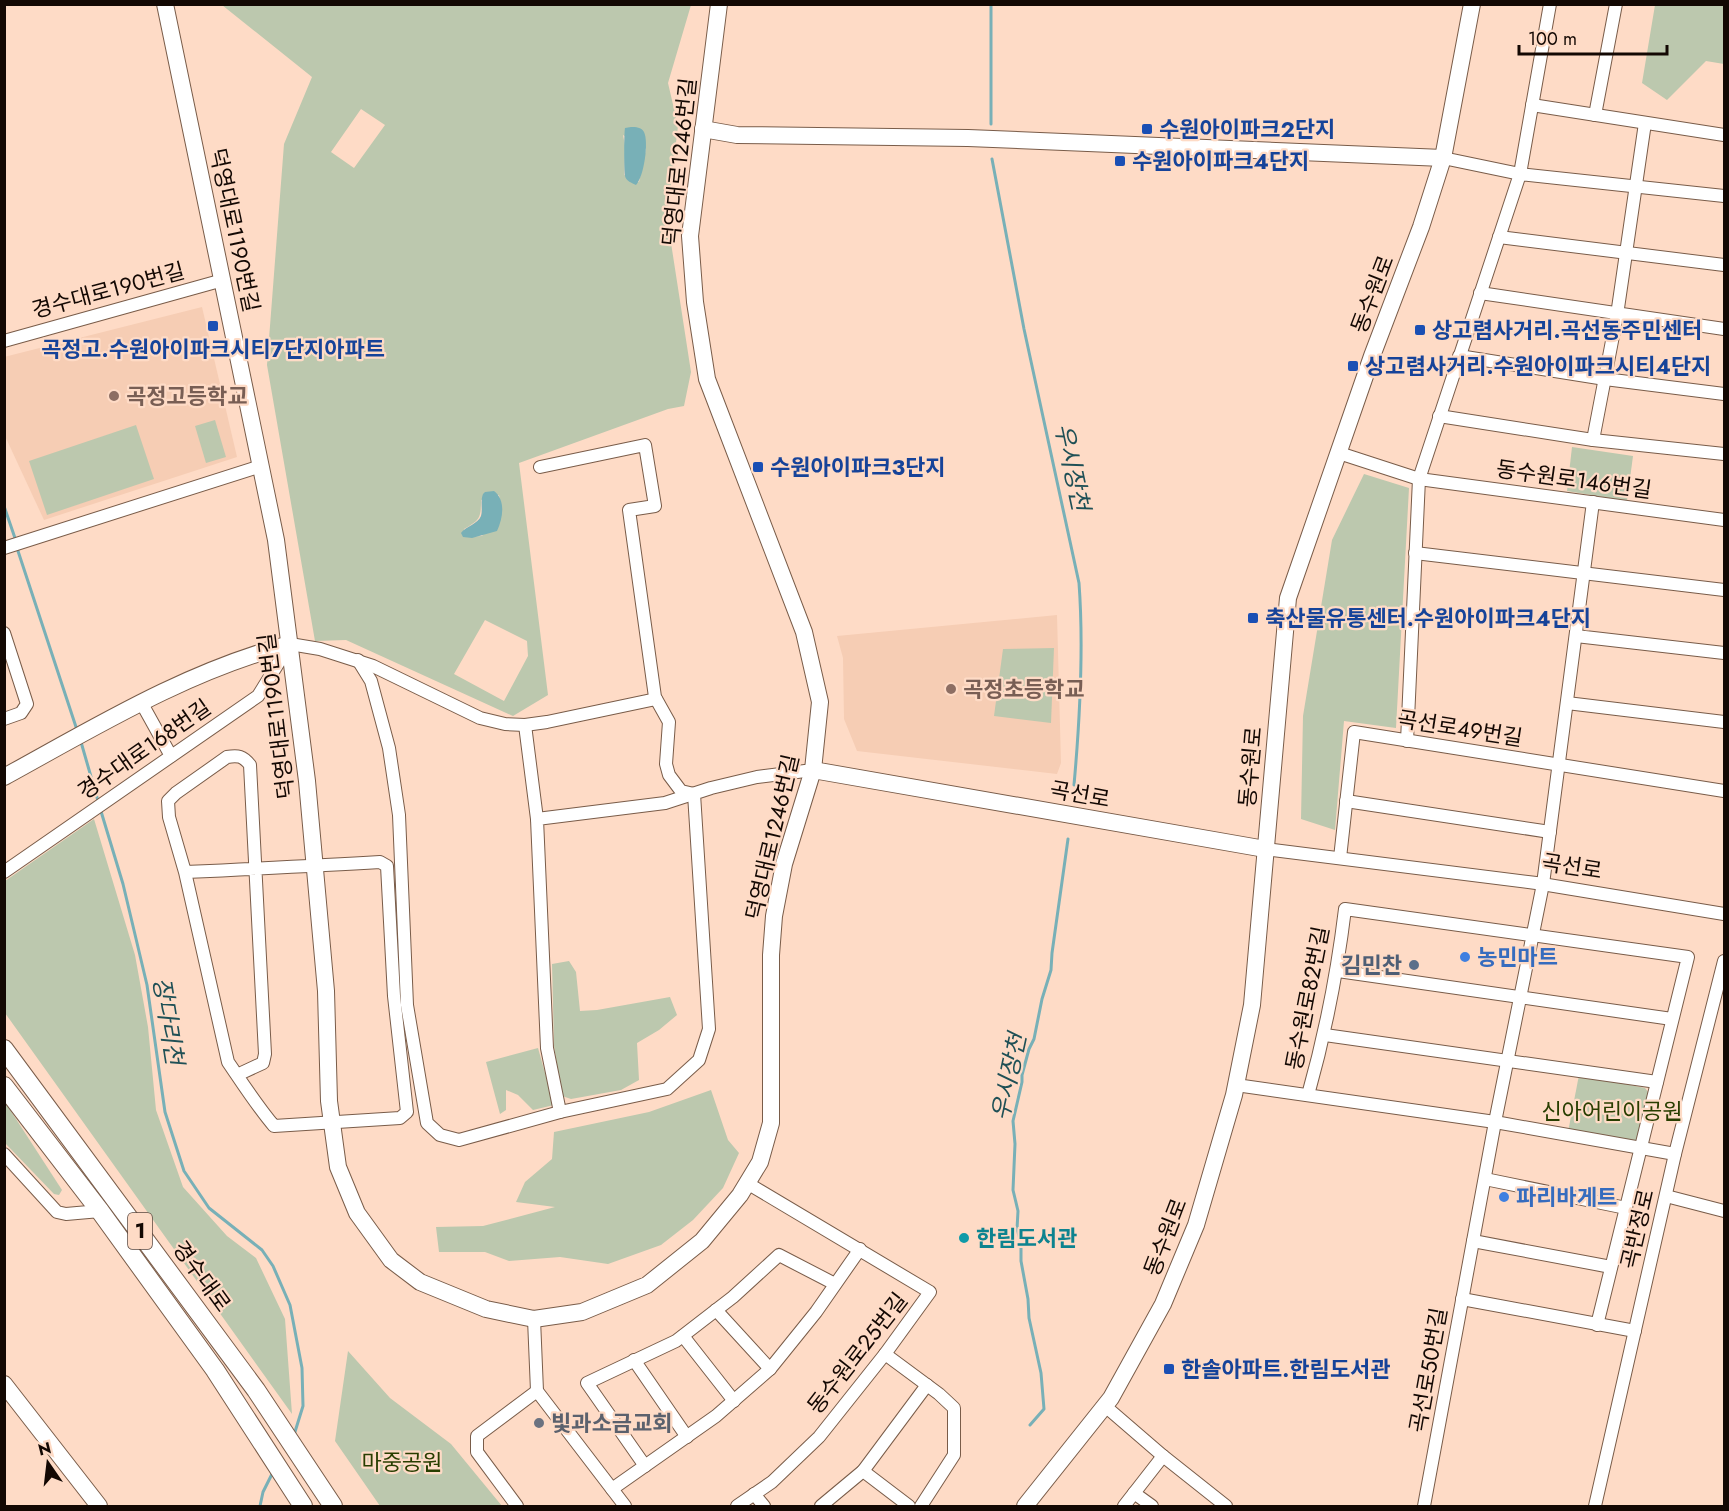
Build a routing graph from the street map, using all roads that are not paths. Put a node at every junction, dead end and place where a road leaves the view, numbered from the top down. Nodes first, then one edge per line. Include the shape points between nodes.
1 (165, 4) edge
2 (719, 4) edge
3 (1472, 4) edge
4 (1550, 4) edge
5 (1616, 4) edge
6 (1532, 105) junction
7 (1595, 115) junction
8 (1645, 123) junction
9 (703, 129) junction
10 (1725, 135) edge
11 (1443, 158) junction
12 (1520, 174) junction
13 (1635, 186) junction
14 (1725, 196) edge
15 (1499, 237) junction
16 (1626, 253) junction
17 (1725, 265) edge
18 (223, 280) junction
19 (1480, 293) junction
20 (1617, 315) junction
21 (1725, 329) edge
22 (4, 341) edge
23 (1459, 356) junction
24 (1605, 379) junction
25 (1725, 394) edge
26 (1439, 416) junction
27 (1593, 440) junction
28 (1339, 453) junction
29 (1725, 454) edge
30 (261, 466) junction
31 (540, 467) dead end
32 (1419, 479) junction
33 (1593, 502) junction
34 (1725, 520) edge
35 (4, 548) edge
36 (1415, 553) junction
37 (1584, 573) junction
38 (1725, 590) edge
39 (4, 633) edge
40 (1576, 636) junction
41 (290, 644) junction
42 (1725, 653) edge
43 (358, 660) junction
44 (656, 699) junction
45 (141, 702) junction
46 (1567, 703) junction
47 (4, 719) edge
48 (1725, 722) edge
49 (525, 725) junction
50 (1407, 741) junction
51 (171, 756) junction
52 (1559, 765) junction
53 (813, 770) junction
54 (4, 777) edge
55 (1725, 791) edge
56 (694, 794) junction
57 (1346, 801) junction
58 (537, 819) junction
59 (1550, 832) junction
60 (1265, 849) junction
61 (1340, 858) junction
62 (315, 866) junction
63 (256, 868) junction
64 (4, 872) edge
65 (185, 872) junction
66 (1543, 884) junction
67 (1725, 914) edge
68 (1533, 935) junction
69 (1724, 969) edge
70 (1338, 971) junction
71 (1520, 997) junction
72 (1672, 1019) junction
73 (1325, 1035) junction
74 (4, 1049) edge
75 (1508, 1061) junction
76 (237, 1075) junction
77 (1657, 1082) junction
78 (1236, 1085) junction
79 (4, 1086) edge
80 (1308, 1095) junction
81 (560, 1112) junction
82 (332, 1121) junction
83 (1495, 1122) junction
84 (1641, 1146) junction
85 (4, 1154) edge
86 (1675, 1154) junction
87 (1485, 1179) junction
88 (747, 1183) junction
89 (1666, 1196) junction
90 (1626, 1208) junction
91 (100, 1211) junction
92 (1725, 1211) edge
93 (1473, 1240) junction
94 (860, 1249) junction
95 (1611, 1267) junction
96 (835, 1284) junction
97 (1462, 1299) junction
98 (716, 1310) junction
99 (534, 1319) junction
100 (1597, 1324) junction
101 (1635, 1331) junction
102 (683, 1336) junction
103 (885, 1354) junction
104 (634, 1360) junction
105 (770, 1369) junction
106 (4, 1384) edge
107 (927, 1385) junction
108 (537, 1391) junction
109 (734, 1401) junction
110 (1105, 1406) junction
111 (687, 1437) junction
112 (1163, 1456) junction
113 (645, 1466) junction
114 (863, 1471) junction
115 (612, 1489) junction
116 (1134, 1493) junction
117 (754, 1494) junction
118 (829, 1504) edge
119 (99, 1506) edge
120 (303, 1506) edge
121 (333, 1506) edge
122 (517, 1506) edge
123 (625, 1506) edge
124 (737, 1506) edge
125 (764, 1506) edge
126 (909, 1506) edge
127 (921, 1506) edge
128 (1025, 1506) edge
129 (1124, 1506) edge
130 (1152, 1506) edge
131 (1226, 1506) edge
132 (1424, 1506) edge
133 (1595, 1506) edge

1 - 18 street, 덕영대로1190번길
2 - 9 street, 덕영대로1246번길
3 - 11 street, 동수원로
4 - 6 street
5 - 7 street
6 - 7 street
6 - 12 street
7 - 8 street
8 - 10 street
8 - 13 street
9 - 11 street via 737,135 968,138
9 - 53 street, 덕영대로1246번길 via 690,236 707,379 804,632 820,702
11 - 12 street
11 - 28 street, 동수원로
12 - 13 street
12 - 15 street
13 - 14 street
13 - 16 street
15 - 16 street
15 - 19 street
16 - 17 street
16 - 20 street
18 - 22 street, 경수대로190번길
18 - 30 street, 덕영대로1190번길
19 - 20 street
19 - 23 street
20 - 21 street
20 - 24 street
23 - 24 street
23 - 26 street
24 - 25 street
24 - 27 street
26 - 27 street, 동수원로146번길
26 - 32 street
27 - 29 street, 동수원로146번길
28 - 32 street, 동수원로146번길
28 - 60 street, 동수원로 via 1288,598
30 - 35 street
30 - 41 street, 덕영대로1190번길
31 - 44 street via 645,445 655,506 629,510
32 - 33 street, 동수원로146번길
32 - 36 street
33 - 34 street, 동수원로146번길
33 - 37 street
36 - 37 street
36 - 50 street
37 - 38 street
37 - 40 street
39 - 47 street via 27,704 21,713
40 - 42 street
40 - 46 street
41 - 43 street
41 - 45 street via 189,678
41 - 51 street, 경수대로168번길 via 258,696
41 - 62 street, 덕영대로1190번길
43 - 49 street via 480,718
43 - 81 street via 371,681 389,748 399,814 407,1005 427,1123 440,1135 459,1140
44 - 49 street
44 - 56 street via 669,722 669,775 681,791
45 - 51 street
45 - 54 street
46 - 48 street
46 - 52 street
49 - 58 street
50 - 52 street, 곡선로49번길
50 - 57 street, 곡선로49번길 via 1354,732
51 - 64 street, 경수대로168번길
52 - 55 street, 곡선로49번길
52 - 59 street
53 - 56 street via 757,777
53 - 60 street, 곡선로
53 - 88 street, 덕영대로1246번길 via 784,864 774,916 771,1123 759,1162
56 - 58 street via 665,804
56 - 81 street via 709,1029 699,1060 667,1089
57 - 59 street
57 - 61 street
58 - 81 street via 547,1048
59 - 66 street
60 - 61 street, 곡선로
60 - 78 street, 동수원로 via 1252,1005
61 - 66 street, 곡선로
62 - 63 street
62 - 82 street, 덕영대로1190번길
62 - 82 street via 380,862 387,866 394,996 407,1102 407,1112 400,1118
63 - 65 street
63 - 65 street via 250,765 236,755 227,757 168,801
63 - 76 street via 265,1054 263,1063
65 - 76 street via 228,1062
66 - 67 street, 곡선로
66 - 68 street, 곡선로50번길
68 - 70 street, 동수원로82번길 via 1345,909
68 - 71 street, 곡선로50번길
68 - 72 street via 1688,957
69 - 86 street, 곡반정로
70 - 71 street
70 - 73 street, 동수원로82번길
71 - 72 street
71 - 75 street, 곡선로50번길
72 - 77 street
73 - 75 street
73 - 80 street, 동수원로82번길
74 - 121 main road, 경수대로 / 1 via 124,1209
75 - 77 street
75 - 83 street, 곡선로50번길
76 - 82 street via 274,1126
77 - 84 street
78 - 80 street, 동수원로82번길
78 - 110 street, 동수원로 via 1196,1225 1163,1304
79 - 91 main road, 경수대로 / 1
80 - 83 street, 동수원로82번길
82 - 99 street, 덕영대로1190번길 via 338,1167 357,1213 391,1260 420,1282 486,1310
83 - 84 street, 동수원로82번길
83 - 87 street, 곡선로50번길
84 - 86 street, 동수원로82번길
84 - 90 street
85 - 91 street via 57,1212
86 - 89 street, 곡반정로
87 - 90 street
87 - 93 street, 곡선로50번길
88 - 94 street, 동수원로25번길
88 - 99 street, 덕영대로1246번길 via 702,1241 647,1285 582,1312
89 - 92 street
89 - 101 street, 곡반정로
90 - 95 street
91 - 120 main road, 경수대로 / 1 via 215,1370
93 - 95 street
93 - 97 street, 곡선로50번길
94 - 96 street
94 - 103 street, 동수원로25번길 via 930,1292
95 - 100 street
96 - 98 street via 779,1255
96 - 105 street
97 - 100 street
97 - 132 street, 곡선로50번길
98 - 102 street
98 - 105 street
99 - 108 street
100 - 101 street
101 - 133 street, 곡반정로
102 - 104 street
102 - 109 street
103 - 107 street
103 - 117 street, 동수원로25번길 via 819,1437
104 - 111 street
104 - 113 street via 587,1383
105 - 109 street
106 - 119 street
107 - 114 street
107 - 127 street via 954,1408 954,1455
108 - 115 street
108 - 122 street via 477,1436 477,1452
109 - 111 street
110 - 112 street
110 - 128 street, 동수원로
111 - 113 street
112 - 116 street
112 - 131 street
113 - 115 street
114 - 118 street
114 - 126 street
115 - 123 street
116 - 129 street
116 - 130 street
117 - 124 street, 동수원로25번길
117 - 125 street

